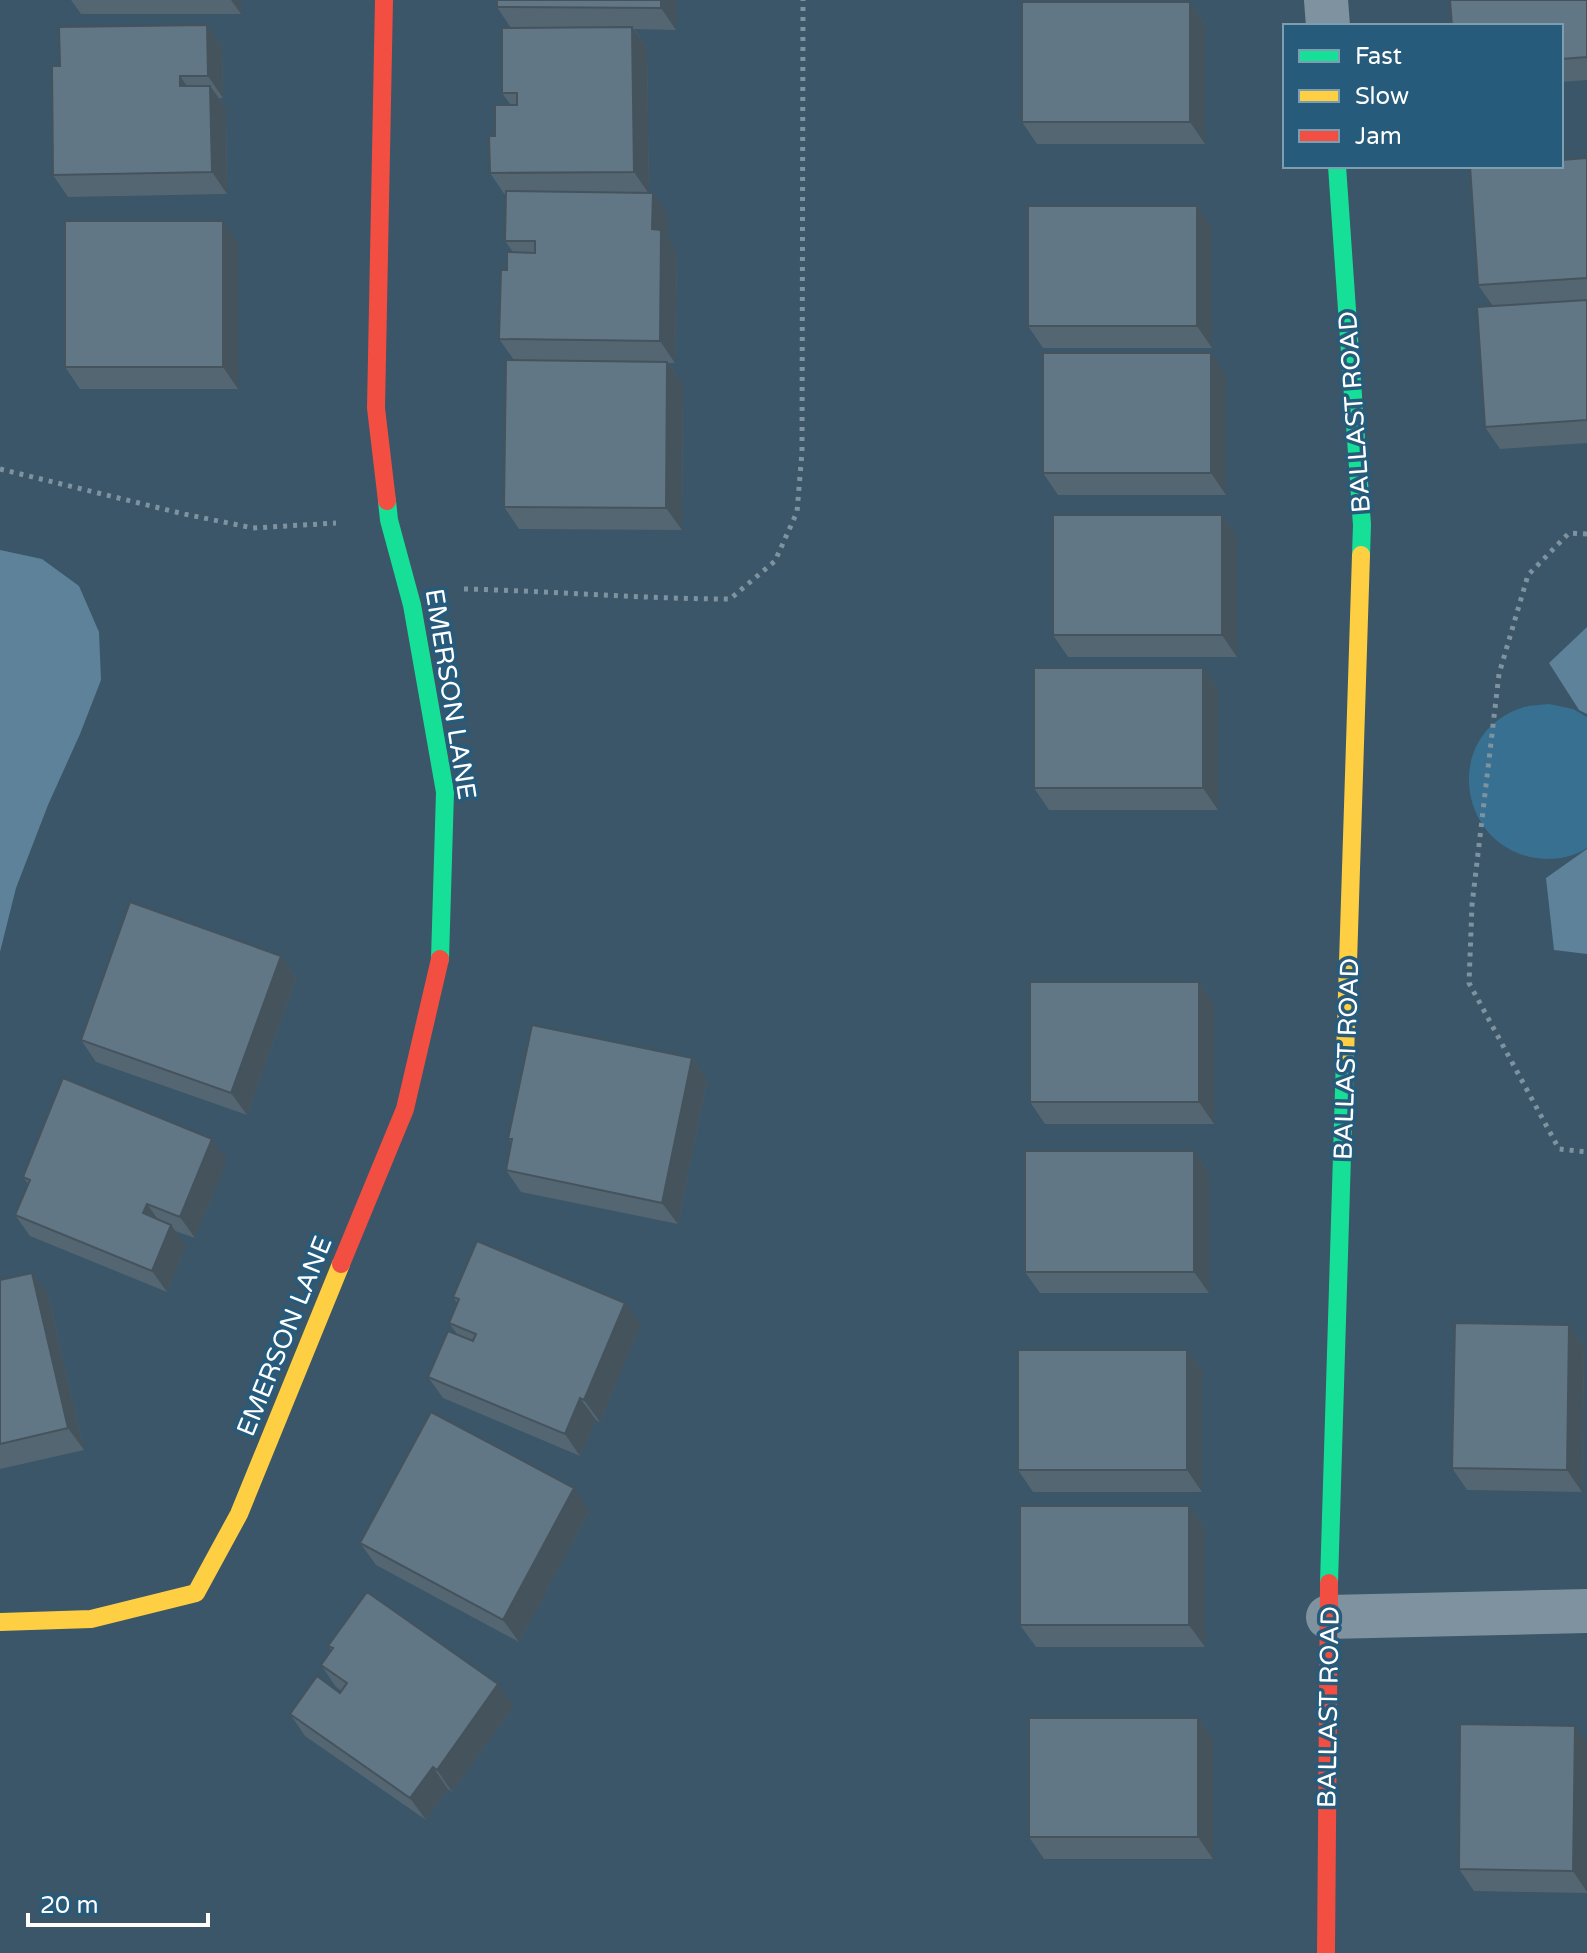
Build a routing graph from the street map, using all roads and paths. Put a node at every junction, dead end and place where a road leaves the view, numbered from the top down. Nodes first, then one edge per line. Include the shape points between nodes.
1 (384, 0) edge
2 (803, 0) edge
3 (1326, 0) edge
4 (1328, 24) edge
5 (1337, 168) edge
6 (0, 469) edge
7 (389, 520) junction
8 (1587, 534) edge
9 (407, 587) junction
10 (1587, 1152) edge
11 (1587, 1611) edge
12 (1328, 1617) junction
13 (0, 1622) edge
14 (1326, 1953) edge

1 - 7 street, EMERSON LANE via 376,408
2 - 9 path via 802,452 797,512 775,561 730,599
3 - 4 street
5 - 12 street, BALLAST ROAD via 1362,525
6 - 7 path via 253,528
7 - 9 street, EMERSON LANE
8 - 10 path via 1569,533 1528,575 1499,674 1472,905 1469,983 1559,1149
9 - 13 street, EMERSON LANE via 445,792 441,954 405,1109 239,1514 196,1593 91,1619
11 - 12 street
12 - 14 street, BALLAST ROAD

